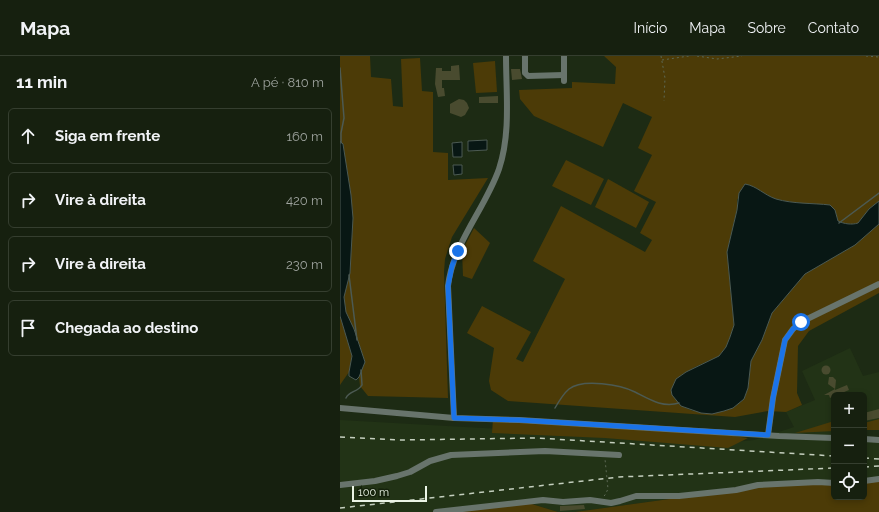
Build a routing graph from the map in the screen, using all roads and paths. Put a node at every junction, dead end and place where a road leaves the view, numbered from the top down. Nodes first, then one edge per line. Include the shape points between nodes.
1 (506, 56) edge
2 (525, 56) edge
3 (564, 56) edge
4 (661, 56) edge
5 (689, 56) edge
6 (697, 56) edge
7 (742, 56) edge
8 (866, 56) edge
9 (879, 57) edge
10 (662, 60) junction
11 (664, 101) dead end
12 (879, 284) edge
13 (340, 408) edge
14 (454, 418) junction
15 (768, 435) junction
16 (831, 438) edge
17 (867, 439) edge
18 (879, 440) edge
19 (604, 454) junction
20 (619, 455) dead end
21 (879, 480) edge
22 (867, 481) edge
23 (831, 483) edge
24 (340, 484) edge
25 (599, 497) dead end
26 (436, 512) edge

1 - 14 street via 506,124 503,156 499,170 458,251 449,275
2 - 3 street via 525,73 528,76 564,78
4 - 10 path
5 - 10 path
6 - 7 path via 717,59
8 - 9 path
10 - 11 path via 665,78
12 - 15 street via 801,322 793,329 785,340
13 - 14 street
14 - 15 street
15 - 16 street
17 - 18 street
19 - 20 street
19 - 24 street via 545,451 451,455 430,461 397,476
19 - 25 path via 608,489 604,497
21 - 22 street
23 - 26 street via 758,485 679,496 637,496 612,502 543,500

